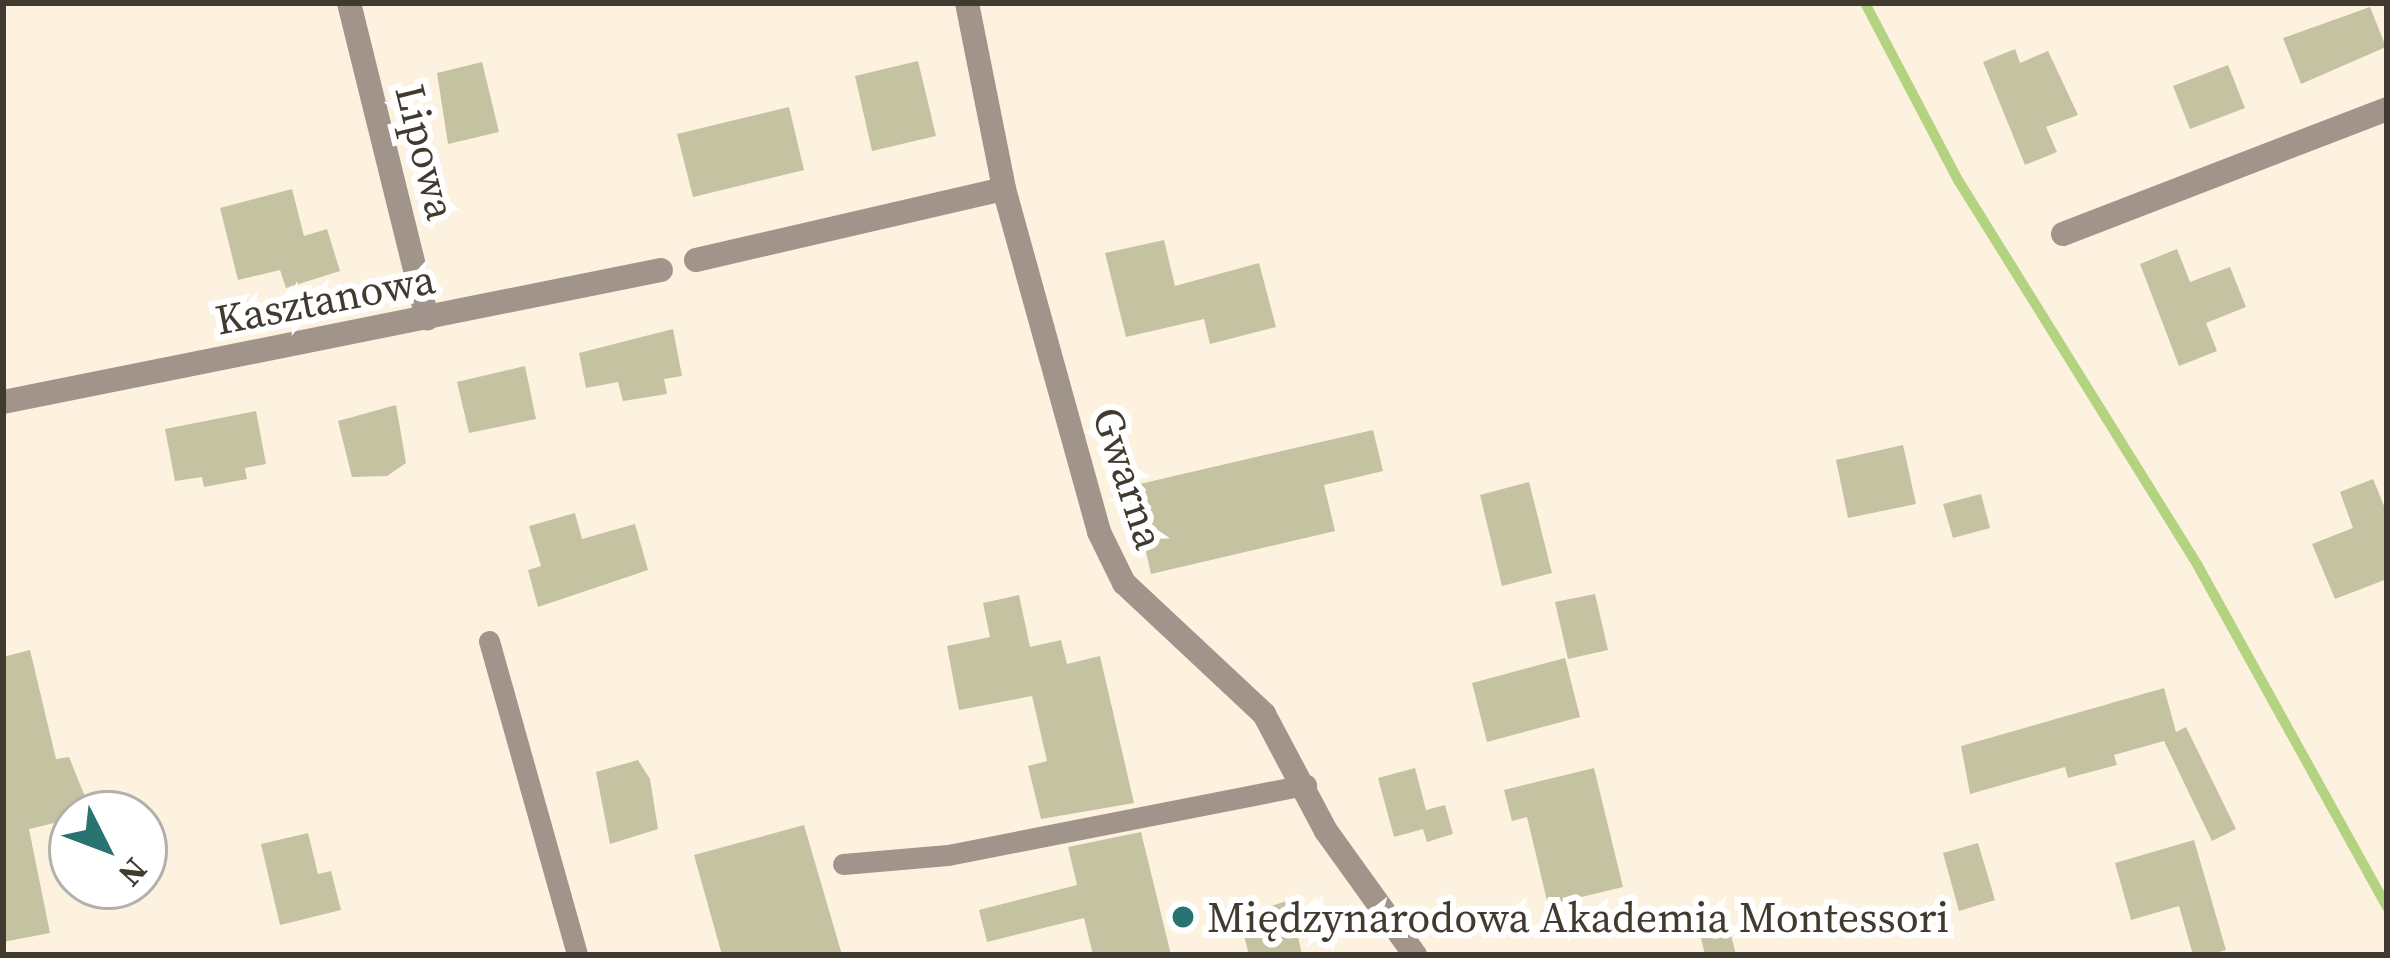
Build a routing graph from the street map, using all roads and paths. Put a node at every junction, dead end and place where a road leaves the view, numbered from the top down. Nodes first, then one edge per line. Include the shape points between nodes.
1 (349, 3) edge
2 (967, 3) edge
3 (2387, 109) edge
4 (1004, 189) junction
5 (2063, 235) dead end
6 (696, 260) dead end
7 (662, 270) dead end
8 (427, 319) junction
9 (3, 402) edge
10 (489, 640) dead end
11 (1306, 785) junction
12 (844, 865) dead end
13 (577, 955) edge
14 (1414, 955) edge

1 - 8 street, Lipowa
2 - 4 street, Gwarna
3 - 5 street
4 - 6 street
4 - 11 street, Gwarna via 1099,532 1124,584 1264,714
7 - 8 street, Kasztanowa
8 - 9 street, Kasztanowa
10 - 13 lane
11 - 12 lane via 948,855
11 - 14 street, Gwarna via 1326,830

